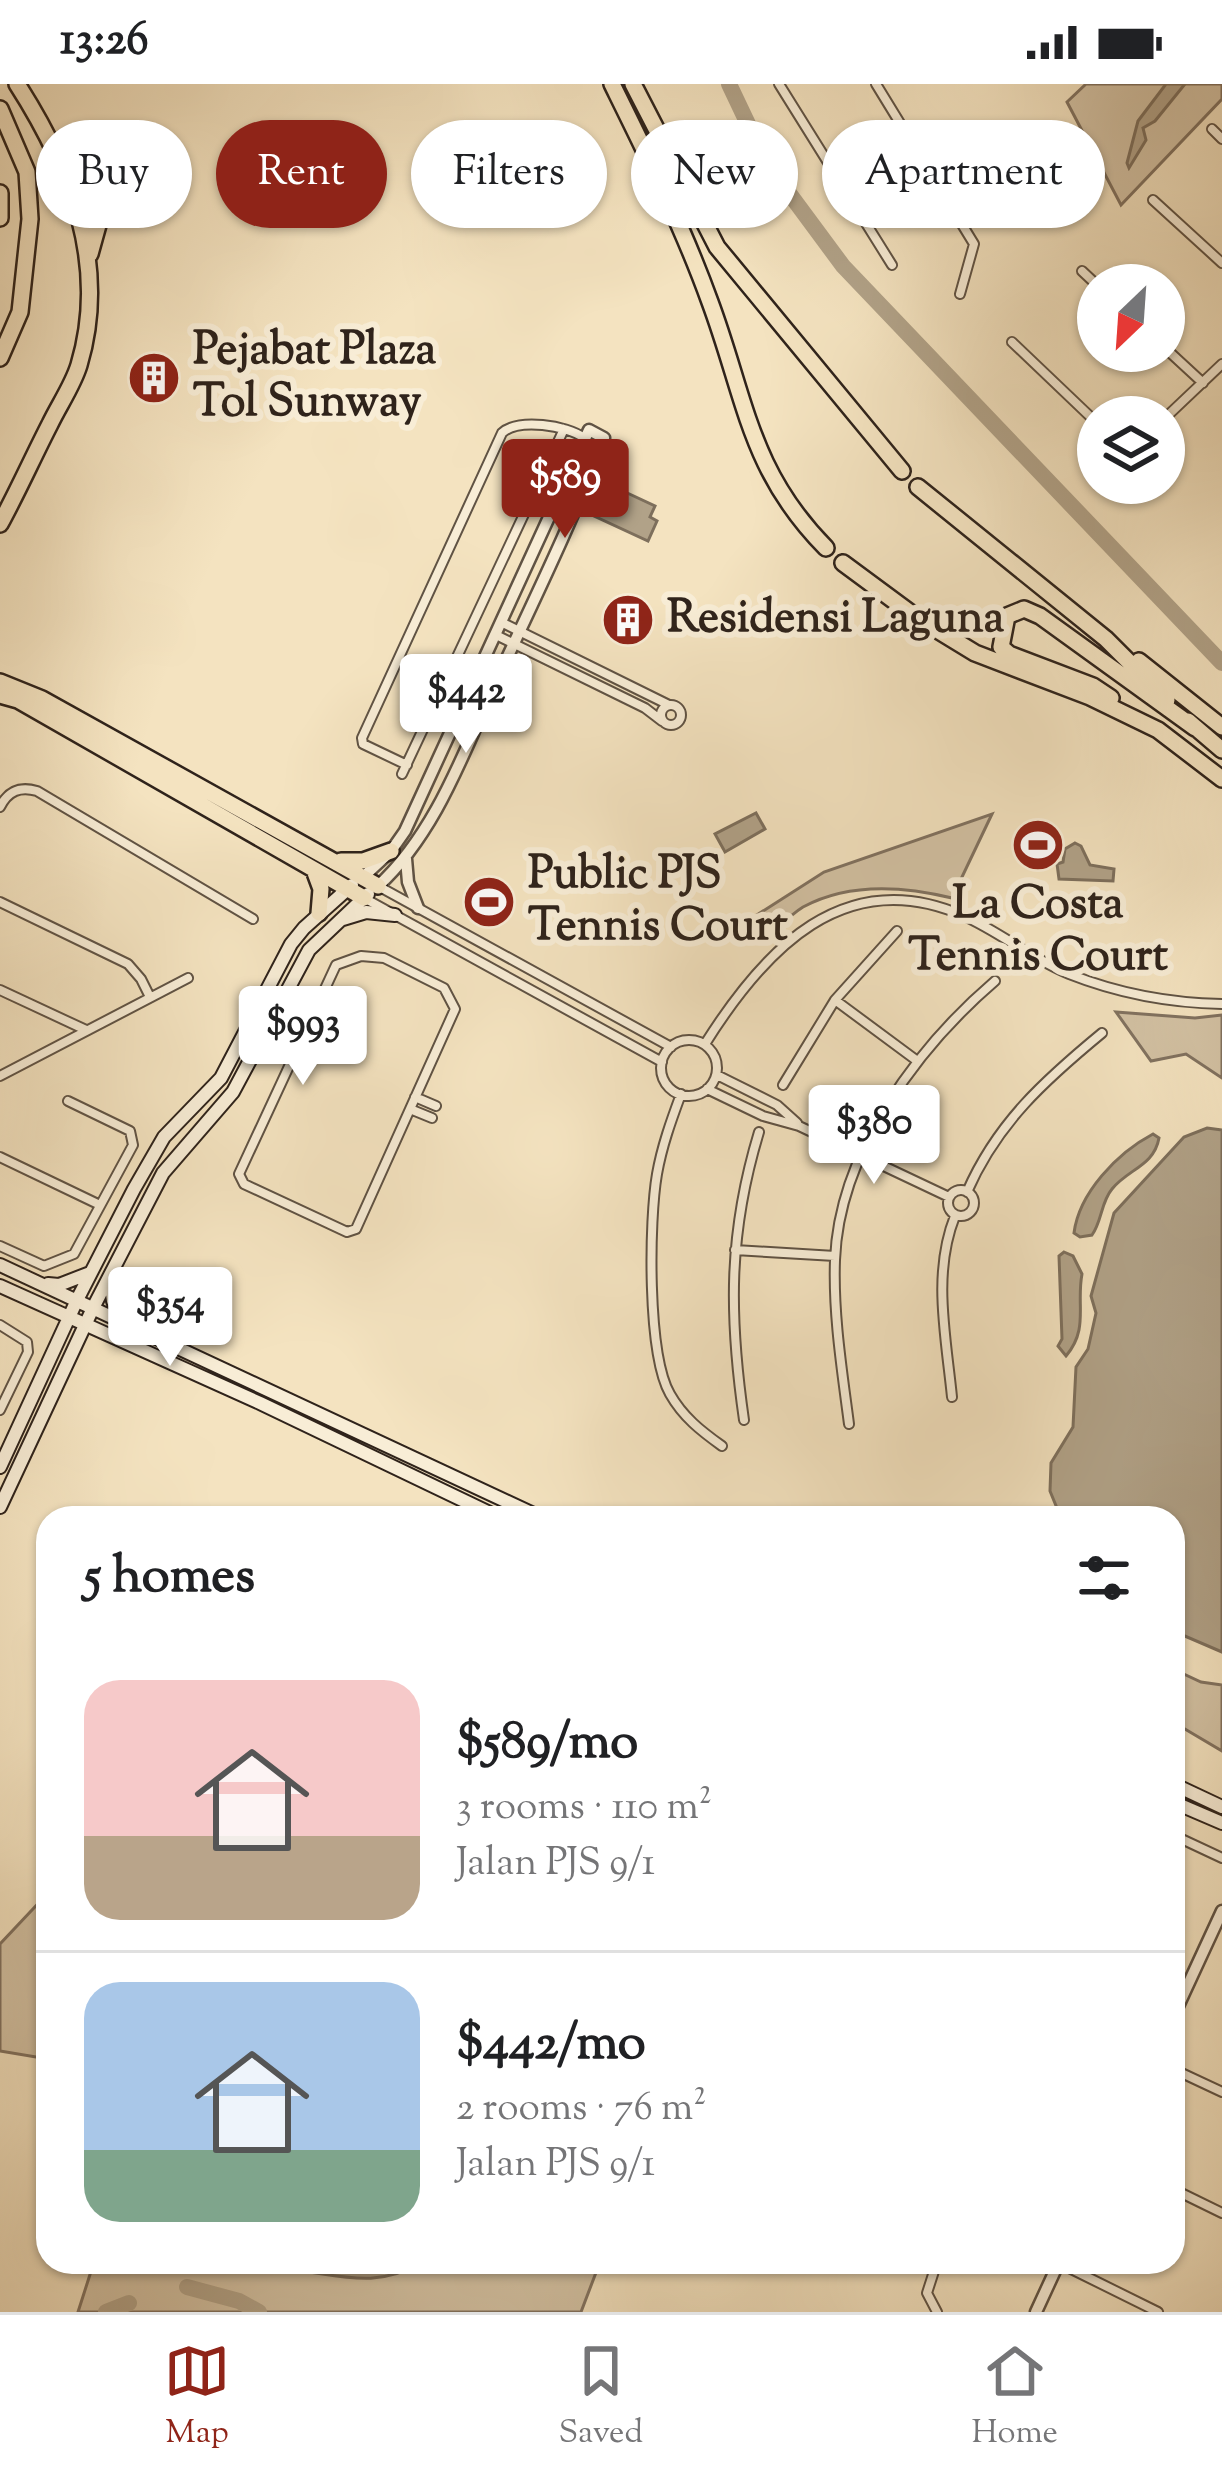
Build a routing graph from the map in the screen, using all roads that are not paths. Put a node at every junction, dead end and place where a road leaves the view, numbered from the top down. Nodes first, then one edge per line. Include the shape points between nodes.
1 (17, 84) edge
2 (612, 84) edge
3 (633, 84) edge
4 (779, 84) edge
5 (876, 84) edge
6 (0, 109) edge
7 (1211, 129) dead end
8 (1222, 139) edge
9 (0, 193) edge
10 (1153, 200) dead end
11 (0, 218) edge
12 (97, 228) edge
13 (90, 254) junction
14 (1222, 263) edge
15 (892, 265) dead end
16 (960, 294) dead end
17 (1012, 342) dead end
18 (0, 358) edge
19 (1222, 364) edge
20 (1185, 366) edge
21 (1203, 382) junction
22 (1185, 399) edge
23 (1077, 404) edge
24 (564, 430) junction
25 (586, 435) junction
26 (902, 471) dead end
27 (918, 487) dead end
28 (0, 524) edge
29 (826, 548) dead end
30 (507, 550) junction
31 (531, 561) junction
32 (842, 562) dead end
33 (501, 622) junction
34 (520, 631) junction
35 (496, 635) junction
36 (1106, 639) junction
37 (514, 644) junction
38 (0, 682) edge
39 (0, 695) edge
40 (669, 705) junction
41 (662, 721) junction
42 (1222, 727) edge
43 (1195, 728) junction
44 (1158, 730) junction
45 (1222, 750) edge
46 (1222, 779) edge
47 (1, 802) edge
48 (399, 855) junction
49 (332, 860) junction
50 (312, 868) junction
51 (362, 877) junction
52 (379, 886) junction
53 (348, 889) junction
54 (364, 898) junction
55 (0, 902) edge
56 (418, 908) junction
57 (319, 914) junction
58 (395, 915) junction
59 (253, 919) dead end
60 (338, 921) junction
61 (897, 931) dead end
62 (188, 978) dead end
63 (995, 980) dead end
64 (0, 990) edge
65 (150, 997) junction
66 (835, 1000) junction
67 (1222, 1004) edge
68 (86, 1030) junction
69 (1102, 1033) dead end
70 (704, 1044) junction
71 (671, 1047) junction
72 (916, 1060) junction
73 (662, 1062) junction
74 (717, 1075) junction
75 (0, 1076) edge
76 (783, 1085) dead end
77 (707, 1089) junction
78 (681, 1094) junction
79 (415, 1097) junction
80 (68, 1101) dead end
81 (436, 1106) dead end
82 (410, 1109) junction
83 (432, 1118) dead end
84 (799, 1126) junction
85 (759, 1132) dead end
86 (862, 1155) junction
87 (0, 1157) edge
88 (967, 1192) junction
89 (949, 1197) junction
90 (100, 1205) junction
91 (955, 1216) junction
92 (0, 1246) edge
93 (734, 1250) junction
94 (835, 1256) junction
95 (0, 1264) edge
96 (90, 1273) junction
97 (110, 1276) junction
98 (41, 1283) junction
99 (0, 1286) edge
100 (77, 1300) junction
101 (38, 1304) junction
102 (93, 1307) junction
103 (70, 1318) junction
104 (122, 1321) junction
105 (0, 1325) edge
106 (86, 1325) junction
107 (114, 1339) junction
108 (57, 1346) junction
109 (73, 1352) junction
110 (952, 1397) dead end
111 (0, 1410) edge
112 (743, 1420) dead end
113 (849, 1424) dead end
114 (722, 1446) dead end
115 (0, 1467) edge
116 (475, 1506) edge
117 (516, 1506) edge
118 (0, 1507) edge
119 (1185, 1790) edge
120 (1185, 1807) edge
121 (1222, 1807) edge
122 (1222, 1823) edge
123 (1185, 1841) edge
124 (1222, 1858) edge
125 (1222, 1911) edge
126 (1185, 1992) edge
127 (1185, 2075) edge
128 (1222, 2092) edge
129 (1185, 2194) edge
130 (1222, 2212) edge
131 (933, 2274) edge
132 (1053, 2274) edge
133 (1083, 2274) edge
134 (937, 2312) edge
135 (1036, 2312) edge
136 (1159, 2312) edge

1 - 13 highway via 52,142
2 - 29 highway via 710,301 760,458 794,516
3 - 26 highway via 717,247
4 - 15 street
5 - 16 street via 974,244
6 - 18 highway via 27,172 30,219 20,313
7 - 8 street
9 - 11 highway
10 - 14 street
12 - 13 highway
13 - 28 highway via 78,367
17 - 23 street
19 - 21 street
20 - 21 street
21 - 22 street
24 - 25 street
24 - 30 street
24 - 30 street via 505,429 363,744 405,769
25 - 31 street
25 - 34 street via 604,439
27 - 36 highway
30 - 31 street
31 - 33 street
32 - 44 highway via 975,653
33 - 34 street
33 - 35 street
34 - 37 street
34 - 40 street
35 - 37 street
35 - 48 street
36 - 42 highway
36 - 43 highway
37 - 41 street
37 - 48 street via 447,786
38 - 49 highway
39 - 50 highway
40 - 41 street
40 - 41 street via 680,720
43 - 44 highway via 1040,616 1024,609 1007,616 1000,638 1009,654 1093,686
43 - 45 highway
44 - 46 highway
47 - 59 street via 20,789 37,791
48 - 49 highway
48 - 51 street
48 - 52 street
48 - 56 street
49 - 51 highway
50 - 53 highway
50 - 57 highway
51 - 52 highway
51 - 53 main road
52 - 54 main road
52 - 56 street
53 - 54 highway
53 - 57 main road
54 - 58 street
54 - 60 main road
55 - 65 street via 128,964
56 - 71 street
57 - 96 main road via 292,944 221,1078 164,1137
58 - 60 main road via 366,912
58 - 73 street
60 - 97 main road via 302,961 233,1092 163,1173
61 - 66 street
62 - 65 street
63 - 72 street
64 - 68 street
65 - 68 street
66 - 72 street
66 - 76 street
67 - 70 street via 1146,997 1068,974 965,916 880,899 815,919 784,943
68 - 75 street
69 - 88 street via 1007,1119
70 - 71 street
70 - 74 street
71 - 73 street
72 - 86 street
73 - 78 street via 663,1078
74 - 77 street
74 - 84 street via 777,1105
77 - 78 street
77 - 84 street
78 - 114 street via 656,1180 655,1322 670,1394
79 - 81 street
79 - 82 street
79 - 82 street via 455,1009 444,988 384,958 336,965 239,1174 244,1184 347,1232 356,1229
80 - 90 street via 133,1136
82 - 83 street
84 - 86 street
85 - 93 street
86 - 89 street
86 - 94 street
87 - 90 street
88 - 89 street
88 - 91 street via 974,1209
89 - 91 street
90 - 92 street via 68,1259 44,1266
91 - 110 street via 940,1271
93 - 94 street
93 - 112 street
94 - 113 street
95 - 98 main road
96 - 98 main road
96 - 100 main road
97 - 102 main road
97 - 104 main road
98 - 100 main road
99 - 101 main road
100 - 102 main road
100 - 103 main road
101 - 103 main road
101 - 108 main road via 56,1327
102 - 104 main road
102 - 106 main road
103 - 106 main road
103 - 108 main road
104 - 117 main road
105 - 111 street via 27,1342 28,1352
106 - 107 main road
106 - 109 main road
107 - 109 main road via 90,1339
107 - 116 main road
108 - 115 main road
109 - 118 main road
119 - 121 main road
120 - 122 main road
123 - 124 street
125 - 126 street
127 - 128 street
129 - 130 street
131 - 134 street via 927,2293
132 - 135 street
133 - 136 street

